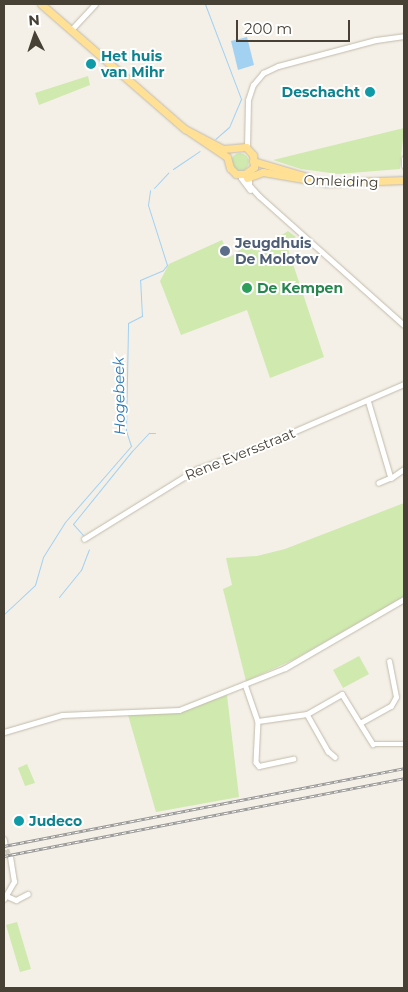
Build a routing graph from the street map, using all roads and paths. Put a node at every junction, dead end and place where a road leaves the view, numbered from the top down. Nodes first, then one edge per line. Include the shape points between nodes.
1 (41, 4) edge
2 (96, 4) edge
3 (71, 30) junction
4 (404, 36) edge
5 (165, 113) junction
6 (190, 132) junction
7 (241, 148) junction
8 (253, 159) junction
9 (404, 159) edge
10 (226, 161) junction
11 (404, 166) edge
12 (247, 176) junction
13 (404, 178) edge
14 (404, 325) edge
15 (404, 384) edge
16 (368, 400) junction
17 (404, 469) edge
18 (391, 478) junction
19 (378, 482) dead end
20 (84, 539) dead end
21 (404, 599) edge
22 (389, 662) dead end
23 (244, 684) junction
24 (307, 714) junction
25 (258, 722) junction
26 (360, 723) junction
27 (4, 732) edge
28 (404, 744) edge
29 (335, 757) dead end
30 (293, 760) dead end
31 (10, 858) tunnel mouth
32 (28, 894) dead end
33 (6, 897) edge

1 - 3 main road
2 - 3 street
3 - 5 main road
4 - 7 street via 376,40 273,68 253,85
5 - 6 main road
5 - 10 main road via 170,121
6 - 7 main road via 223,149
6 - 10 main road
7 - 8 main road
7 - 8 main road, Omleiding
7 - 10 main road
8 - 12 main road
8 - 13 main road, Omleiding via 324,180
9 - 11 street
10 - 12 main road, Omleiding via 234,172
12 - 13 main road, Omleiding via 261,170 278,176 337,183
12 - 14 street via 259,196
15 - 16 street, Rene Eversstraat
16 - 18 street
16 - 20 street, Rene Eversstraat via 197,469
17 - 18 street
18 - 19 street
21 - 23 street via 308,656
22 - 26 street via 396,697 391,706
23 - 25 street
23 - 27 street via 179,710 50,716
24 - 25 street
24 - 26 street via 342,694
24 - 29 street via 328,751
25 - 30 street via 256,762 259,766
26 - 28 street via 373,744
31 - 33 street via 15,875
32 - 33 street via 13,900

